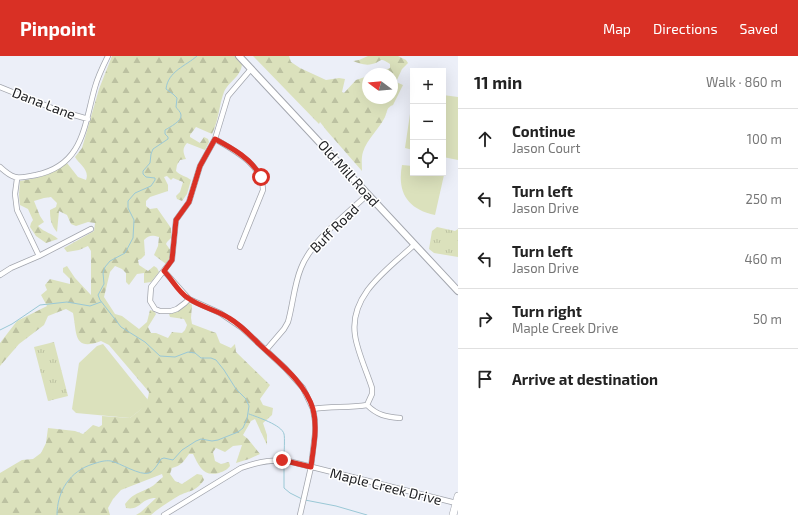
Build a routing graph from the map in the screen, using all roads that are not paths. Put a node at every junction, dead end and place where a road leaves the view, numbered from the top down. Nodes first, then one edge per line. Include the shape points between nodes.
1 (108, 56) edge
2 (239, 56) edge
3 (251, 69) junction
4 (0, 87) edge
5 (88, 119) junction
6 (215, 139) junction
7 (0, 168) edge
8 (17, 179) junction
9 (367, 195) junction
10 (90, 229) dead end
11 (414, 245) junction
12 (240, 247) dead end
13 (40, 256) junction
14 (164, 271) junction
15 (0, 275) edge
16 (458, 291) edge
17 (189, 299) junction
18 (266, 350) junction
19 (367, 405) junction
20 (313, 409) junction
21 (400, 418) dead end
22 (311, 467) junction
23 (457, 499) edge
24 (164, 515) edge
25 (300, 515) edge
26 (453, 515) edge

1 - 5 street via 95,86
2 - 3 street, Old Mill Road
3 - 6 street via 228,96
3 - 9 street, Old Mill Road
4 - 5 street, Dana Lane via 67,114
5 - 8 street via 81,140 68,158 48,171
6 - 12 street via 241,155 259,172 263,182 263,190
6 - 14 street via 200,166 189,202 176,220 172,260
7 - 8 street
8 - 13 street via 17,210
9 - 11 street, Old Mill Road
9 - 18 street, Buff Road via 320,239 308,254 299,273 288,322
10 - 13 street
11 - 16 street, Old Mill Road
11 - 19 street via 369,287 358,307 355,336 372,388
13 - 15 street
14 - 17 street
14 - 17 street via 151,287 150,301 155,309 171,311
17 - 18 street via 231,319
18 - 20 street via 303,388
19 - 20 street
19 - 21 street via 382,417
20 - 22 street via 315,434
22 - 23 street, Maple Creek Drive
22 - 24 street, Maple Creek Drive via 282,460 248,466
22 - 25 street
23 - 26 main road

